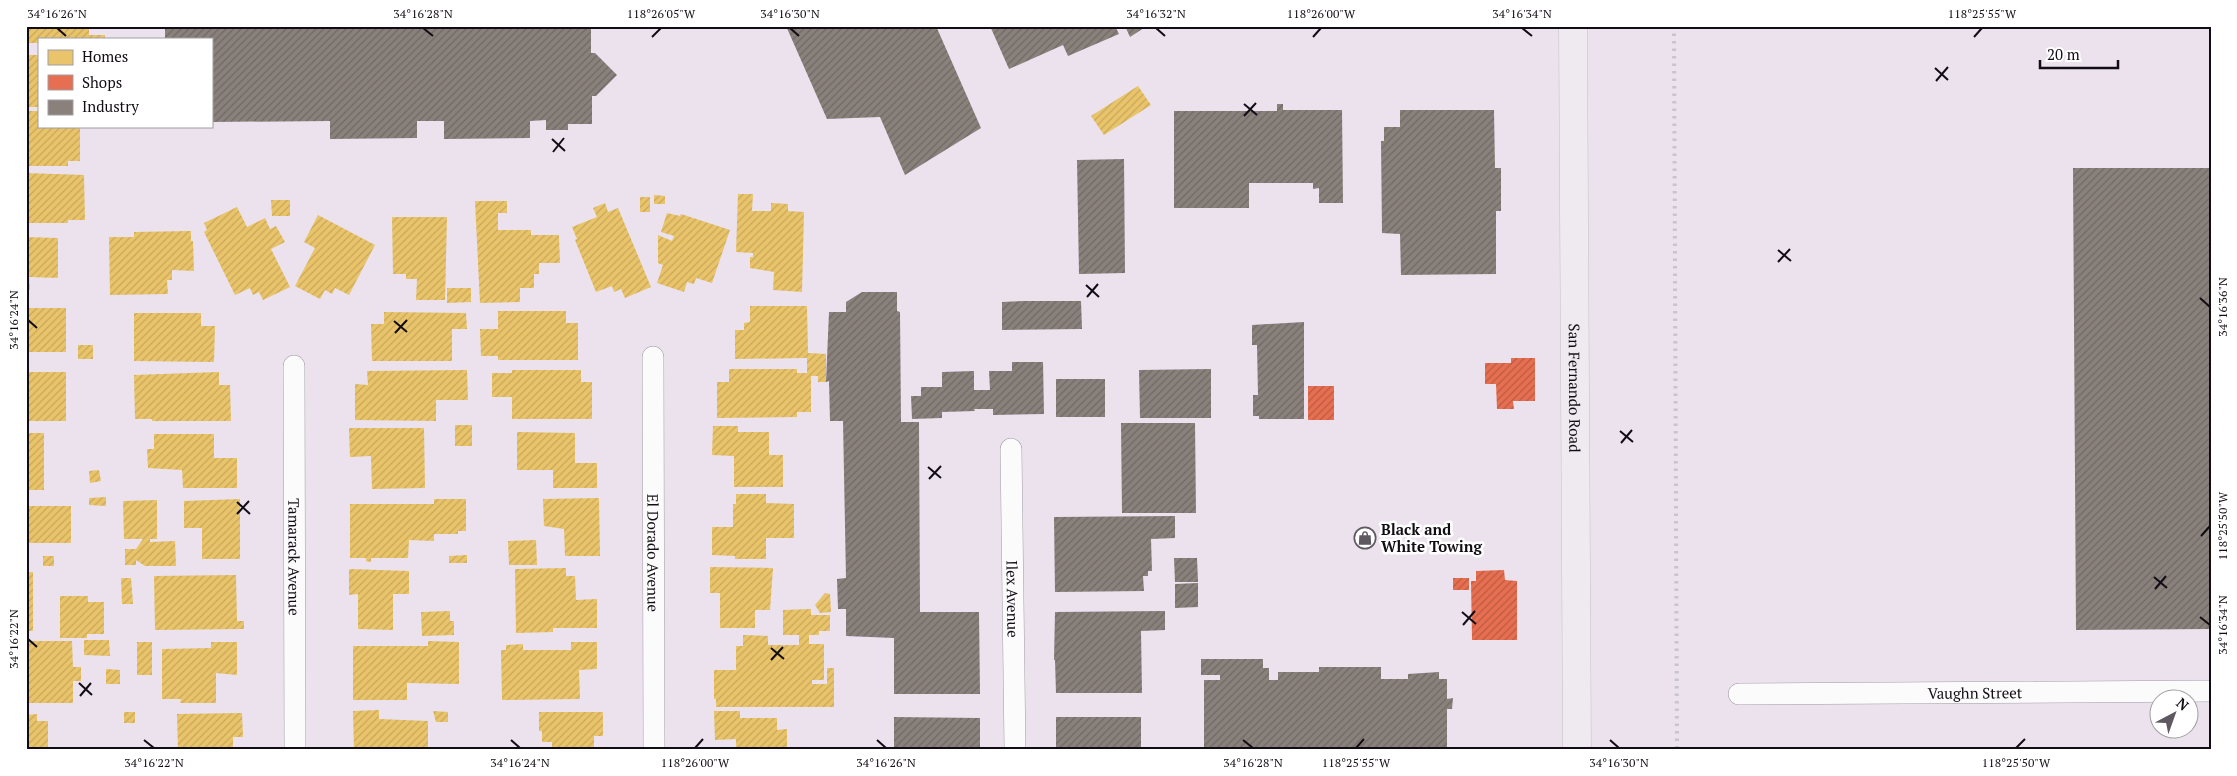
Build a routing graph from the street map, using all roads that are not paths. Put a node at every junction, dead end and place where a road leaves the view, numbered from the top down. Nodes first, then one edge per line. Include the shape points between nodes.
1 (1573, 26) edge
2 (653, 357) dead end
3 (294, 366) dead end
4 (1011, 448) dead end
5 (2211, 692) edge
6 (1739, 694) dead end
7 (295, 750) edge
8 (654, 750) edge
9 (1015, 750) edge
10 (1577, 750) edge

1 - 10 main road, San Fernando Road
2 - 8 street, El Dorado Avenue
3 - 7 street, Tamarack Avenue
4 - 9 street, Ilex Avenue
5 - 6 street, Vaughn Street

